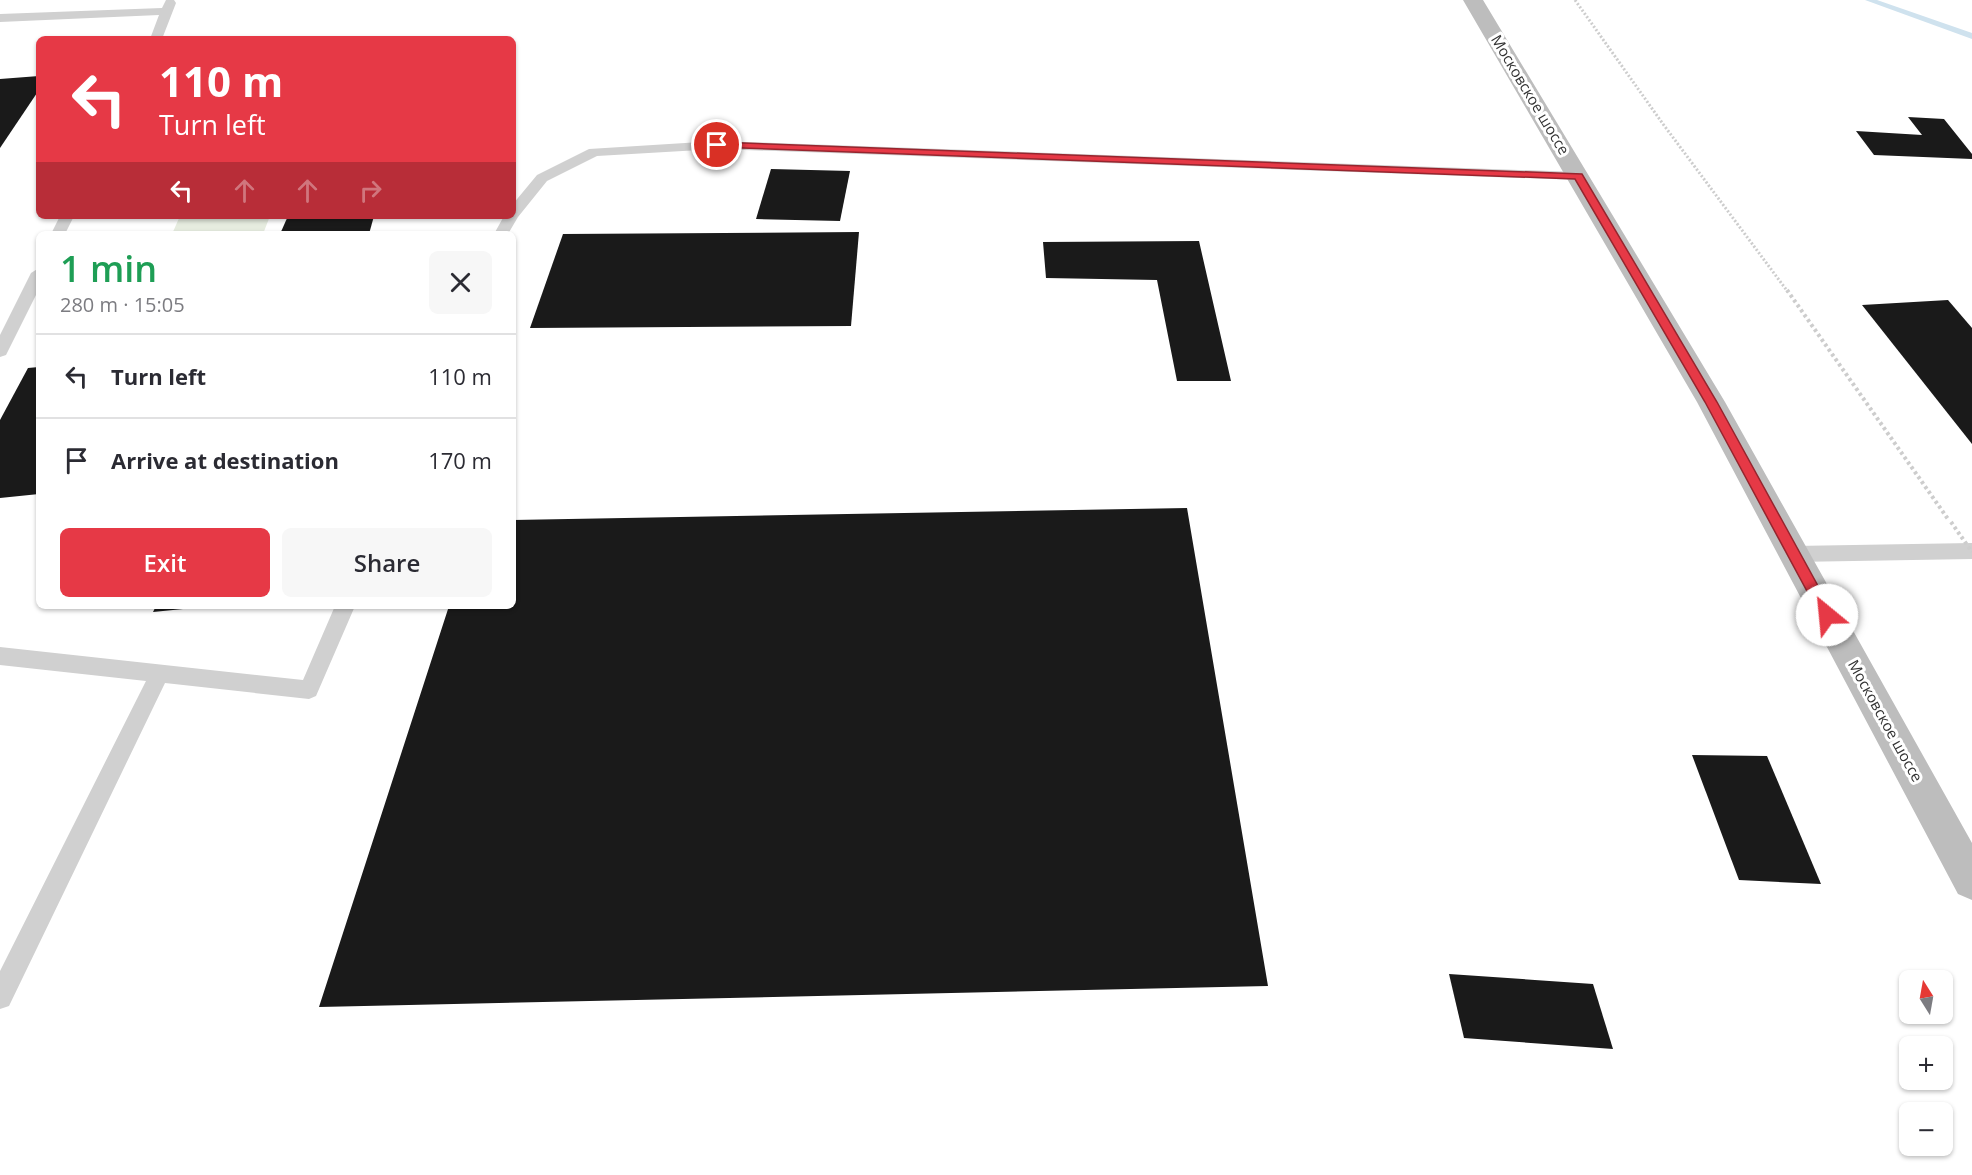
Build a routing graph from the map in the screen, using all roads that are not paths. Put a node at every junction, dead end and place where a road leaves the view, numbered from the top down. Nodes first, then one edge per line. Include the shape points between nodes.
1 (1473, 0) edge
2 (169, 6) edge
3 (0, 18) edge
4 (157, 36) edge
5 (1578, 176) junction
6 (516, 210) edge
7 (36, 279) edge
8 (0, 351) edge
9 (1972, 552) edge
10 (1794, 554) junction
11 (344, 609) edge
12 (0, 656) edge
13 (160, 674) junction
14 (1972, 881) edge
15 (0, 997) edge

1 - 5 main road, Московское шоссе
2 - 3 lane
2 - 4 lane
5 - 6 lane via 717,145 594,152 543,178
5 - 10 main road, Московское шоссе via 1711,402
7 - 8 lane
9 - 10 lane
10 - 14 main road, Московское шоссе
11 - 13 lane via 309,690
12 - 13 lane
13 - 15 lane

